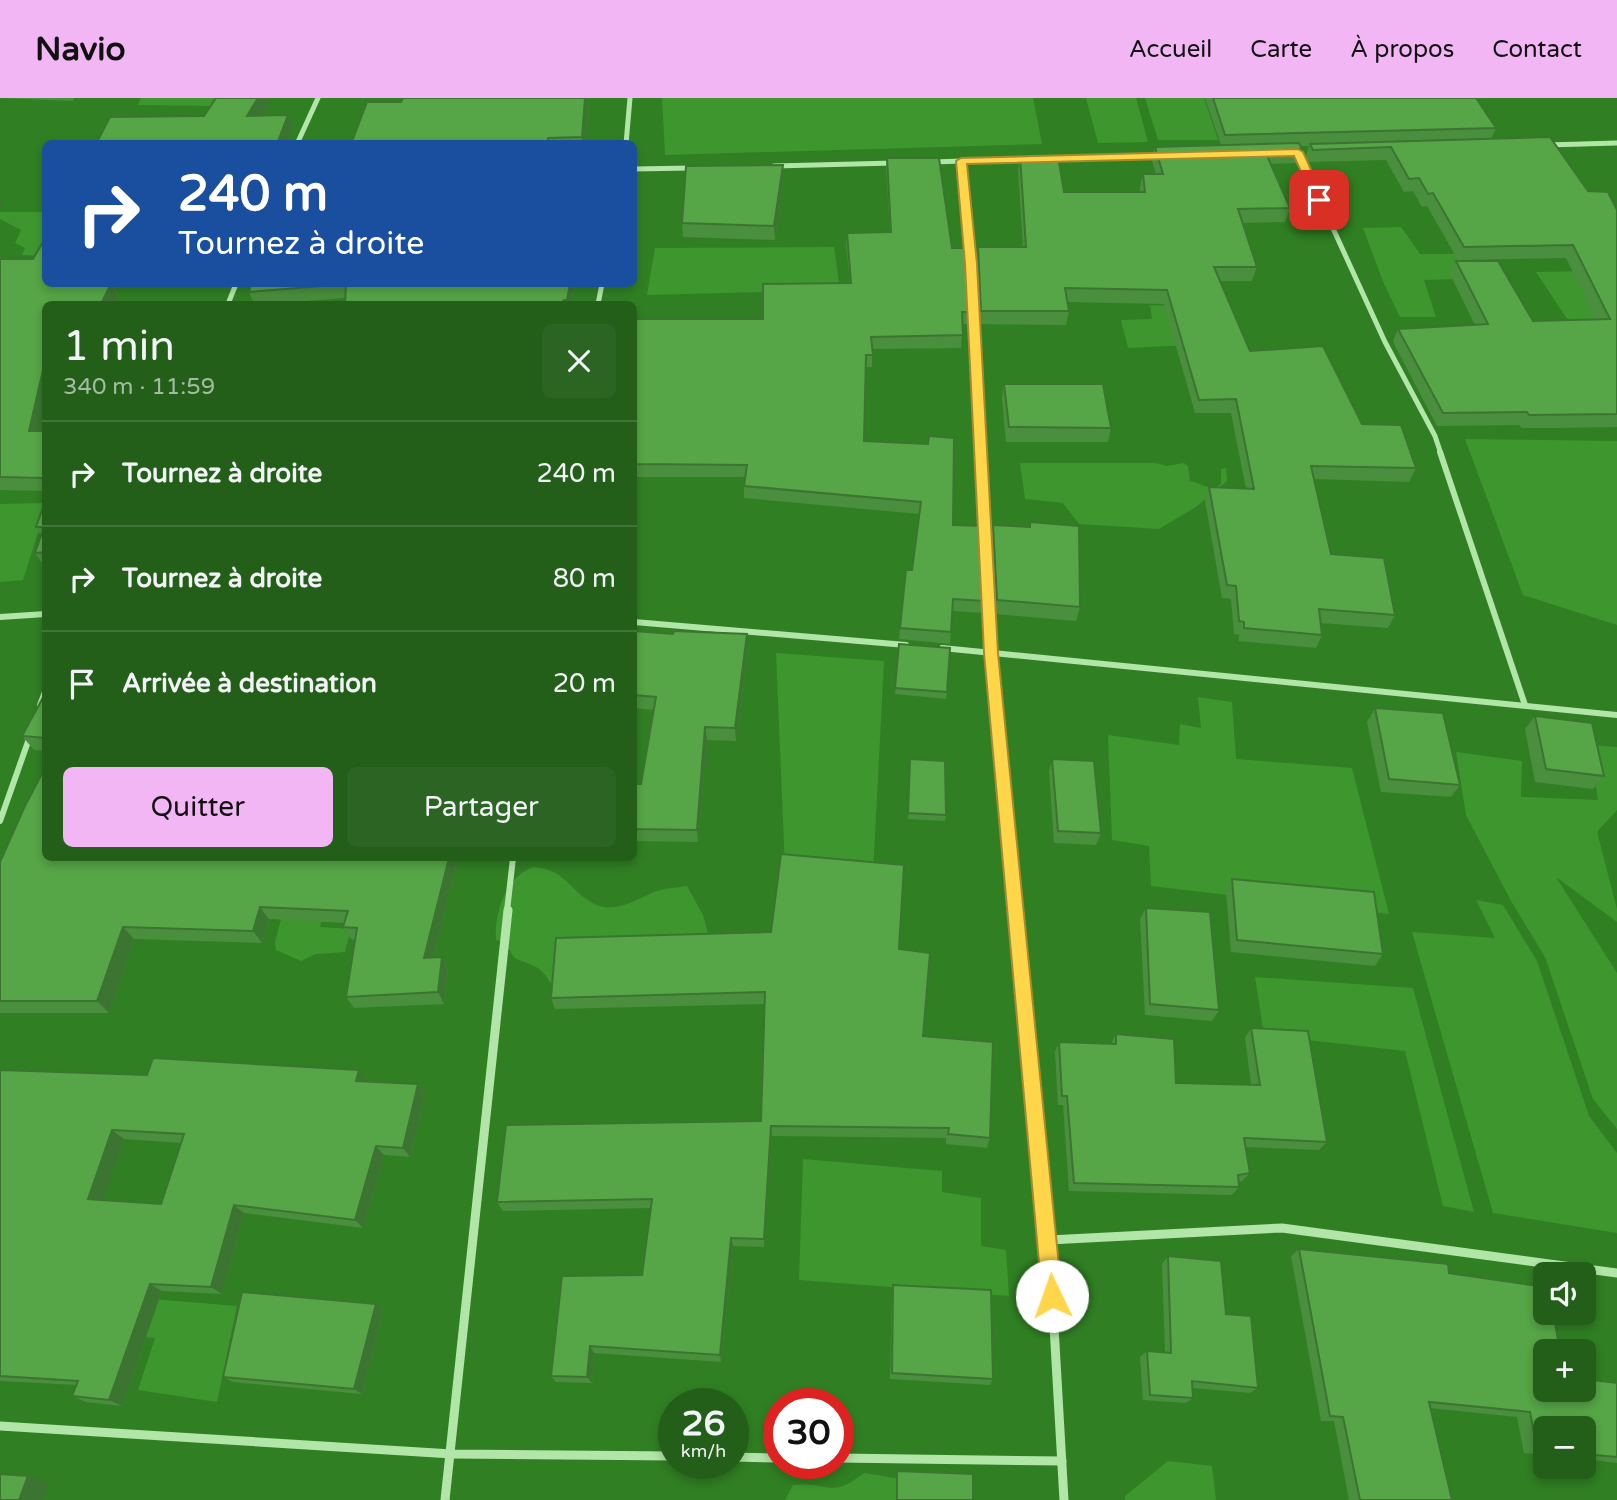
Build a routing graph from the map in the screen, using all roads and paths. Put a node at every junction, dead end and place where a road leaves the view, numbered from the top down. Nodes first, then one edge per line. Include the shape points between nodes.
1 (318, 98) edge
2 (630, 98) edge
3 (299, 140) edge
4 (626, 140) edge
5 (1617, 143) edge
6 (1534, 146) edge
7 (1298, 152) junction
8 (1312, 152) edge
9 (1284, 153) edge
10 (1163, 156) edge
11 (961, 161) junction
12 (920, 162) edge
13 (906, 163) edge
14 (770, 166) edge
15 (702, 167) edge
16 (637, 169) edge
17 (42, 614) edge
18 (0, 617) edge
19 (637, 622) edge
20 (909, 646) edge
21 (936, 648) edge
22 (991, 653) junction
23 (42, 700) edge
24 (1525, 705) junction
25 (1617, 715) edge
26 (36, 716) edge
27 (32, 729) edge
28 (0, 821) edge
29 (513, 861) edge
30 (1049, 1240) junction
31 (1617, 1273) edge
32 (0, 1426) edge
33 (452, 1454) junction
34 (658, 1456) edge
35 (854, 1458) edge
36 (1062, 1461) junction
37 (444, 1500) edge
38 (1064, 1500) edge

1 - 3 street
2 - 4 street
5 - 6 street
7 - 8 street
7 - 9 street
7 - 24 street via 1385,342 1436,436
10 - 11 street
11 - 12 street
11 - 22 street via 971,264
13 - 14 street
15 - 16 street
17 - 18 street
19 - 20 street
21 - 22 street
22 - 24 street
22 - 30 street
23 - 26 street
24 - 25 street
27 - 28 street
29 - 33 street
30 - 31 street via 1282,1228
30 - 36 street
32 - 33 street
33 - 34 street
33 - 37 street
35 - 36 street
36 - 38 street

